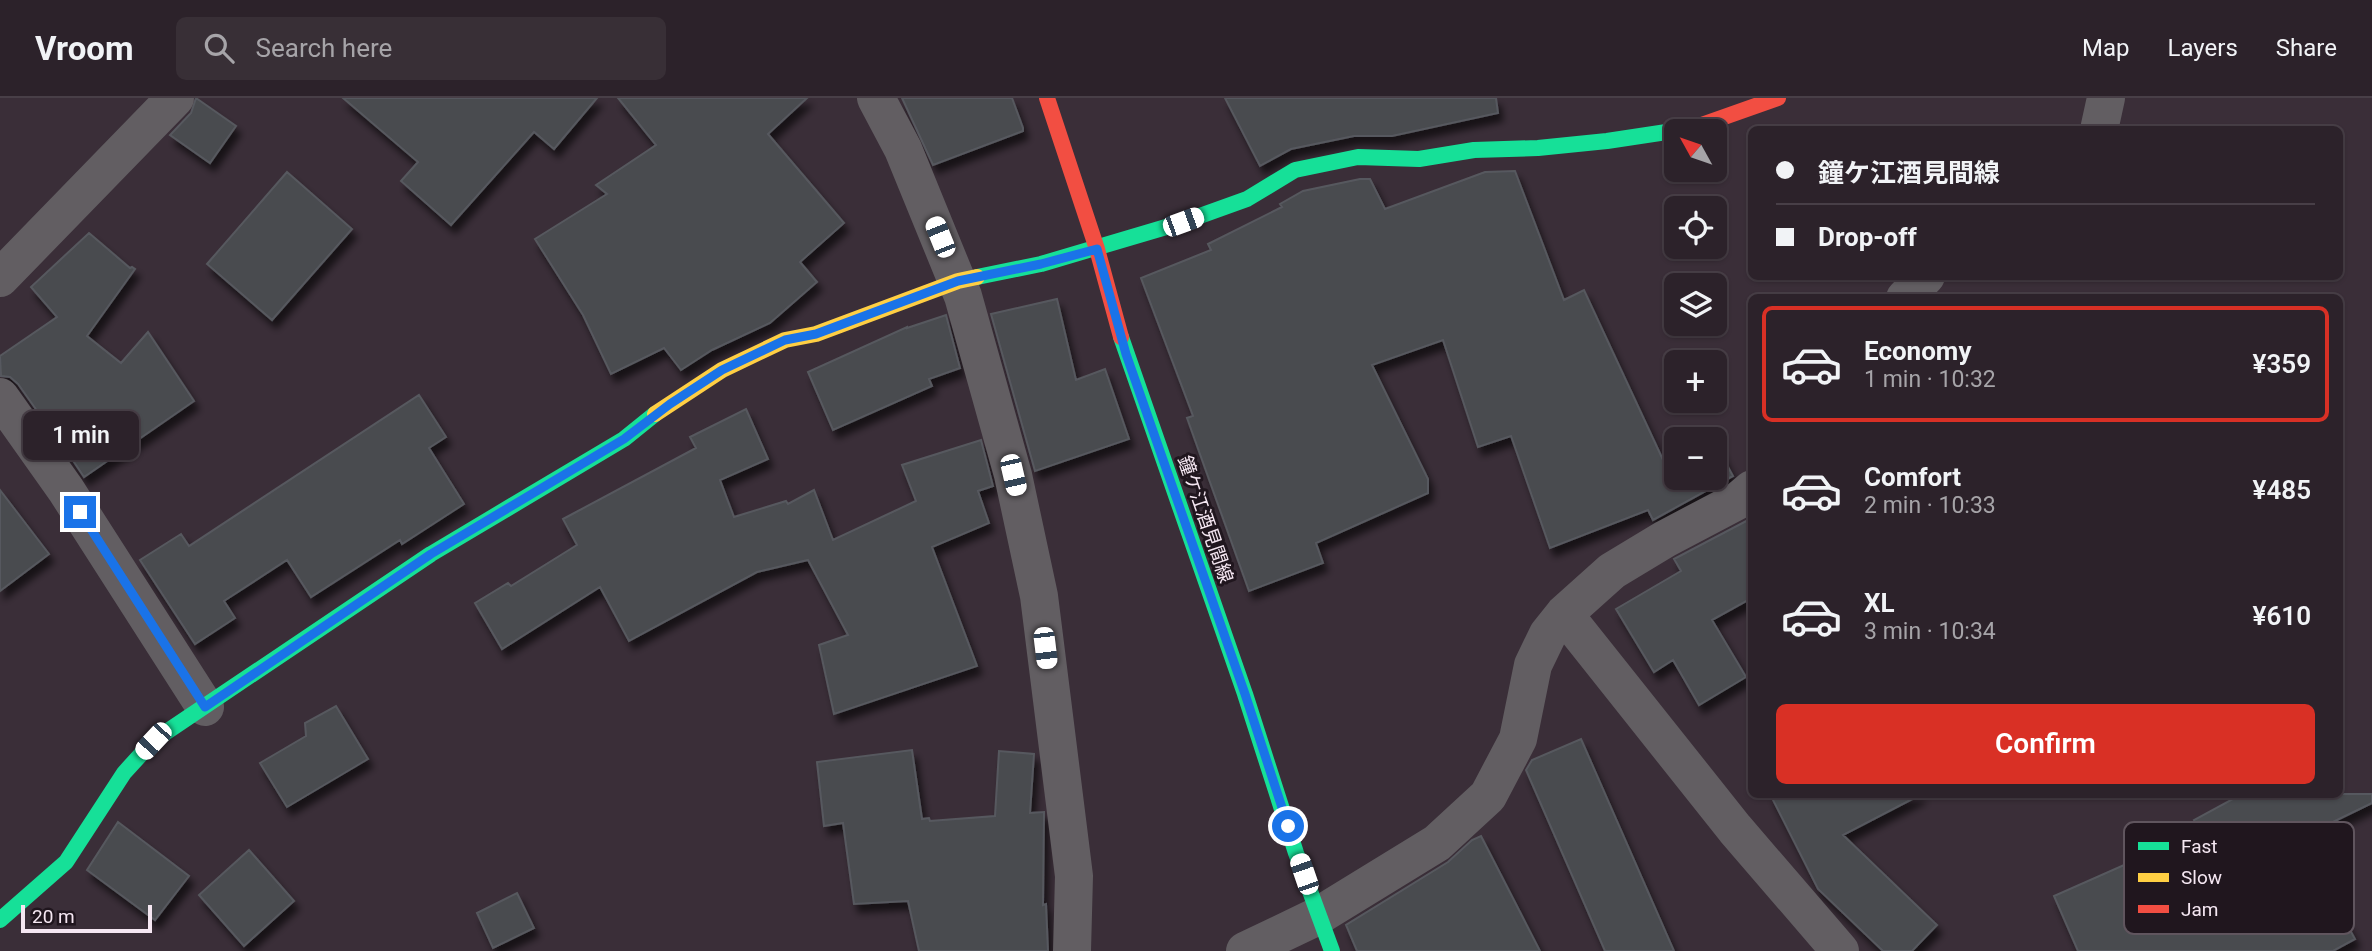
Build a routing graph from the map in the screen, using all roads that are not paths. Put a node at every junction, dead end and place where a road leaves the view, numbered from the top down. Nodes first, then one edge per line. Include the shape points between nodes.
1 (175, 98) edge
2 (876, 98) edge
3 (1047, 98) edge
4 (1778, 98) edge
5 (2106, 98) edge
6 (2100, 126) edge
7 (1097, 249) junction
8 (0, 278) edge
9 (1922, 280) edge
10 (958, 281) junction
11 (1909, 294) edge
12 (0, 397) edge
13 (1748, 492) edge
14 (1564, 614) junction
15 (205, 707) junction
16 (1318, 916) junction
17 (0, 920) edge
18 (1072, 951) edge
19 (1245, 951) edge
20 (1332, 951) edge
21 (1840, 951) edge

1 - 8 street
2 - 10 street via 903,149
3 - 7 street, 鐘ケ江酒見間線
4 - 7 street via 1702,127 1419,159 1358,158 1295,170 1247,199
5 - 6 street
7 - 10 street
7 - 16 street, 鐘ケ江酒見間線 via 1126,354
9 - 11 street
10 - 15 street via 816,334 785,340 722,370 624,439 431,554
10 - 18 street via 1013,475 1039,596 1074,876
12 - 15 street via 66,490
13 - 14 street via 1612,570
14 - 16 street via 1533,665 1518,739 1488,796 1437,843
14 - 21 street via 1735,829
15 - 17 street via 153,741 124,773 66,862
16 - 19 street
16 - 20 street, 鐘ケ江酒見間線

